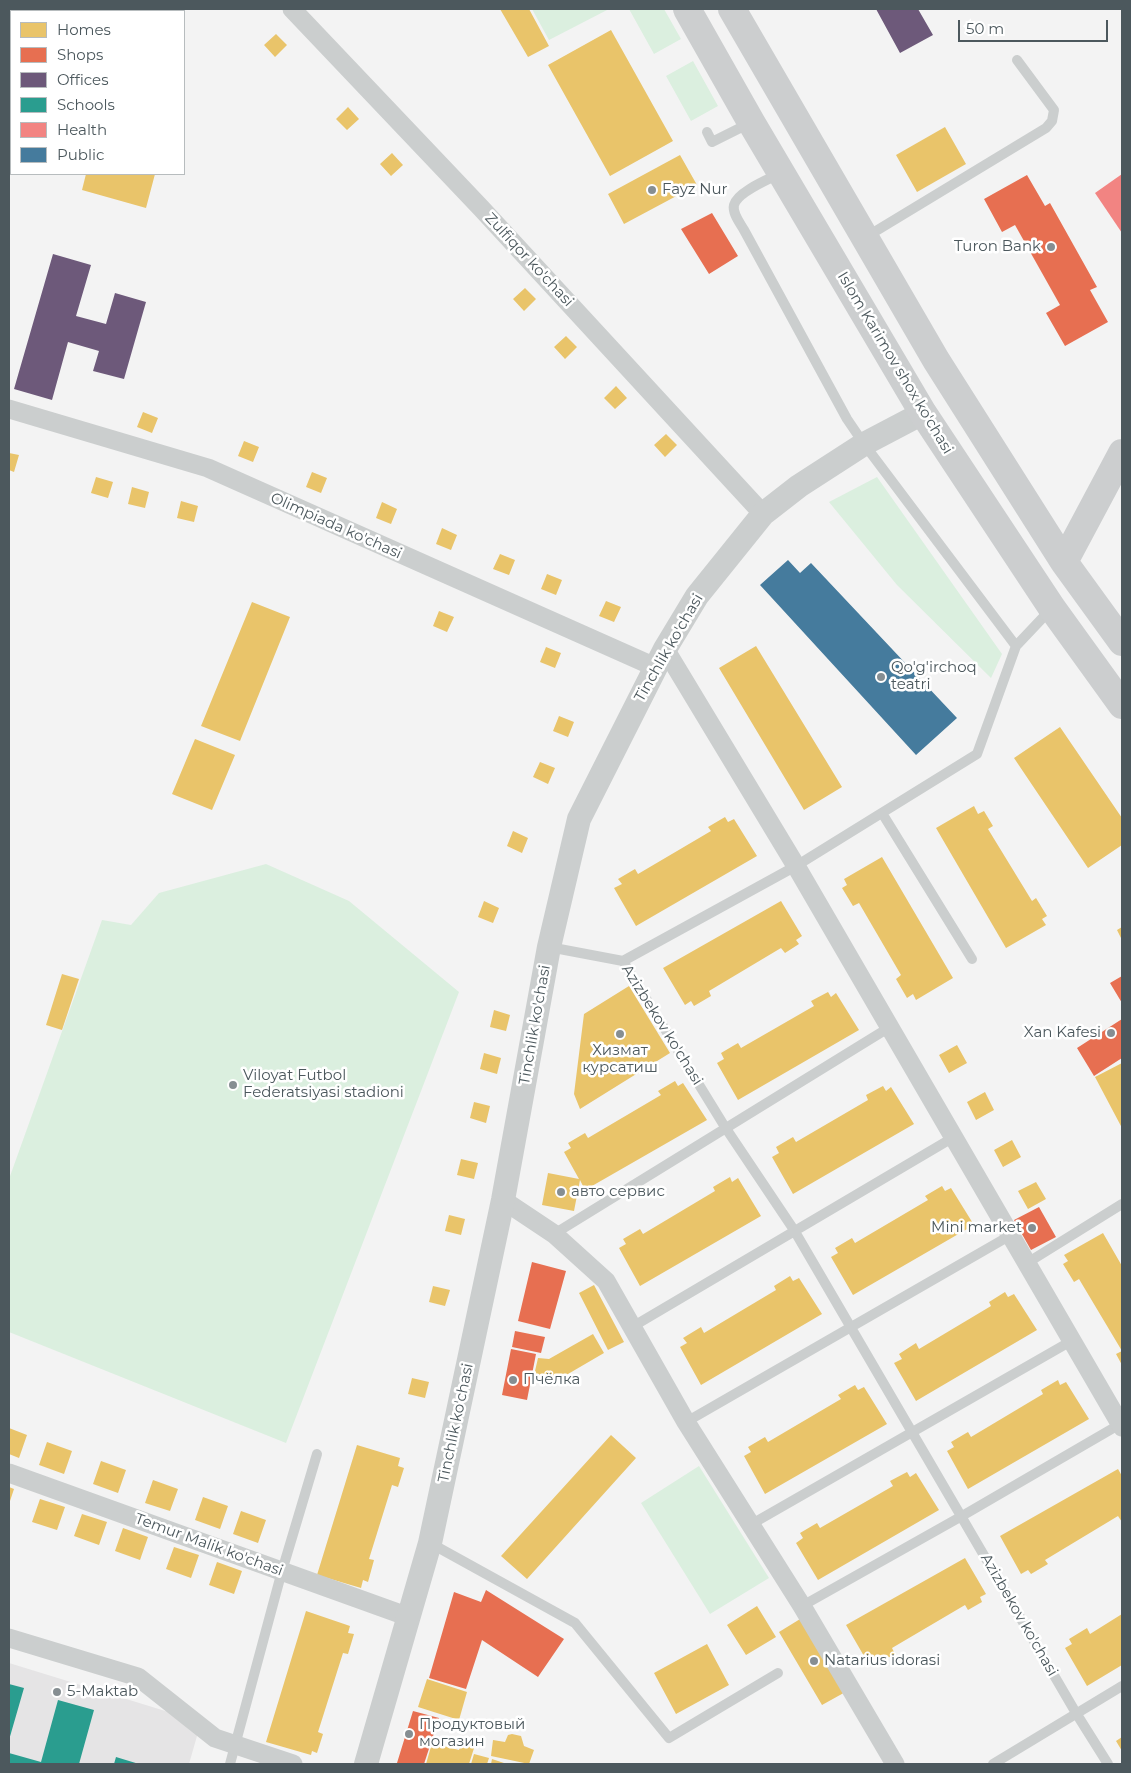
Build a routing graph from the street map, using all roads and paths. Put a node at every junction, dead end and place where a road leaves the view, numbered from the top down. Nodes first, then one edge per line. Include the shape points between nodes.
1 (292, 9) edge
2 (687, 9) edge
3 (732, 9) edge
4 (1017, 60) dead end
5 (751, 122) junction
6 (706, 132) dead end
7 (781, 173) junction
8 (865, 238) junction
9 (9, 409) edge
10 (923, 413) junction
11 (864, 444) junction
12 (1122, 453) edge
13 (763, 514) junction
14 (1064, 562) junction
15 (1052, 608) junction
16 (1122, 642) edge
17 (1016, 646) junction
18 (660, 658) junction
19 (1122, 705) edge
20 (882, 813) junction
21 (796, 866) junction
22 (549, 948) junction
23 (972, 959) dead end
24 (623, 961) junction
25 (890, 1027) junction
26 (725, 1127) junction
27 (954, 1137) junction
28 (503, 1200) junction
29 (1122, 1204) edge
30 (794, 1230) junction
31 (554, 1234) junction
32 (1011, 1234) junction
33 (1028, 1262) junction
34 (850, 1326) junction
35 (632, 1327) junction
36 (1073, 1340) junction
37 (686, 1422) junction
38 (1122, 1425) edge
39 (913, 1431) junction
40 (317, 1454) dead end
41 (9, 1473) edge
42 (962, 1516) junction
43 (750, 1525) junction
44 (430, 1543) junction
45 (282, 1571) junction
46 (802, 1606) junction
47 (409, 1617) junction
48 (9, 1638) edge
49 (778, 1673) dead end
50 (1122, 1686) edge
51 (1076, 1713) junction
52 (236, 1744) junction
53 (230, 1764) edge
54 (293, 1764) edge
55 (366, 1764) edge
56 (895, 1764) edge
57 (993, 1764) edge
58 (1108, 1764) edge

1 - 13 street, Zulfiqor ko'chasi
2 - 5 main road, Islom Karimov shox ko'chasi
3 - 8 main road
4 - 8 lane via 1054,110 1052,121 1046,128
5 - 6 lane via 712,142
5 - 7 main road, Islom Karimov shox ko'chasi
7 - 10 main road, Islom Karimov shox ko'chasi
7 - 11 lane via 736,199 735,213 847,419
8 - 14 main road via 936,360
9 - 18 street, Olimpiada ko'chasi via 208,468
10 - 11 street, Tinchlik ko'chasi
10 - 15 main road, Islom Karimov shox ko'chasi
11 - 13 street, Tinchlik ko'chasi via 799,486
11 - 17 lane
12 - 14 main road
13 - 18 street, Tinchlik ko'chasi via 697,596
14 - 16 main road
15 - 17 lane
15 - 19 main road, Islom Karimov shox ko'chasi
17 - 20 lane via 977,754
18 - 21 street
18 - 22 street, Tinchlik ko'chasi via 579,819
20 - 21 lane
20 - 23 lane
21 - 24 lane
21 - 25 street
22 - 24 lane, Azizbekov ko'chasi
22 - 28 street, Tinchlik ko'chasi
24 - 26 lane, Azizbekov ko'chasi
25 - 26 lane
25 - 27 street
26 - 30 lane, Azizbekov ko'chasi
26 - 31 lane
27 - 30 lane
27 - 32 street
28 - 31 street
28 - 44 street, Tinchlik ko'chasi
29 - 33 lane
30 - 34 lane, Azizbekov ko'chasi
30 - 35 lane
31 - 35 street via 606,1280
32 - 33 street
32 - 34 lane
33 - 36 street
34 - 37 lane
34 - 39 lane, Azizbekov ko'chasi
35 - 37 street
36 - 38 street
36 - 39 lane
37 - 43 street
38 - 42 lane
39 - 42 lane, Azizbekov ko'chasi
39 - 43 lane
40 - 45 lane
41 - 45 street, Temur Malik ko'chasi
42 - 46 lane
42 - 51 lane, Azizbekov ko'chasi
43 - 46 street
44 - 47 street, Tinchlik ko'chasi
44 - 49 lane via 575,1623 669,1738
45 - 47 street, Temur Malik ko'chasi
45 - 52 lane
46 - 56 street
47 - 55 street, Tinchlik ko'chasi
48 - 52 street via 138,1677 215,1738
50 - 51 lane
51 - 57 lane
51 - 58 lane, Azizbekov ko'chasi
52 - 53 lane
52 - 54 street

